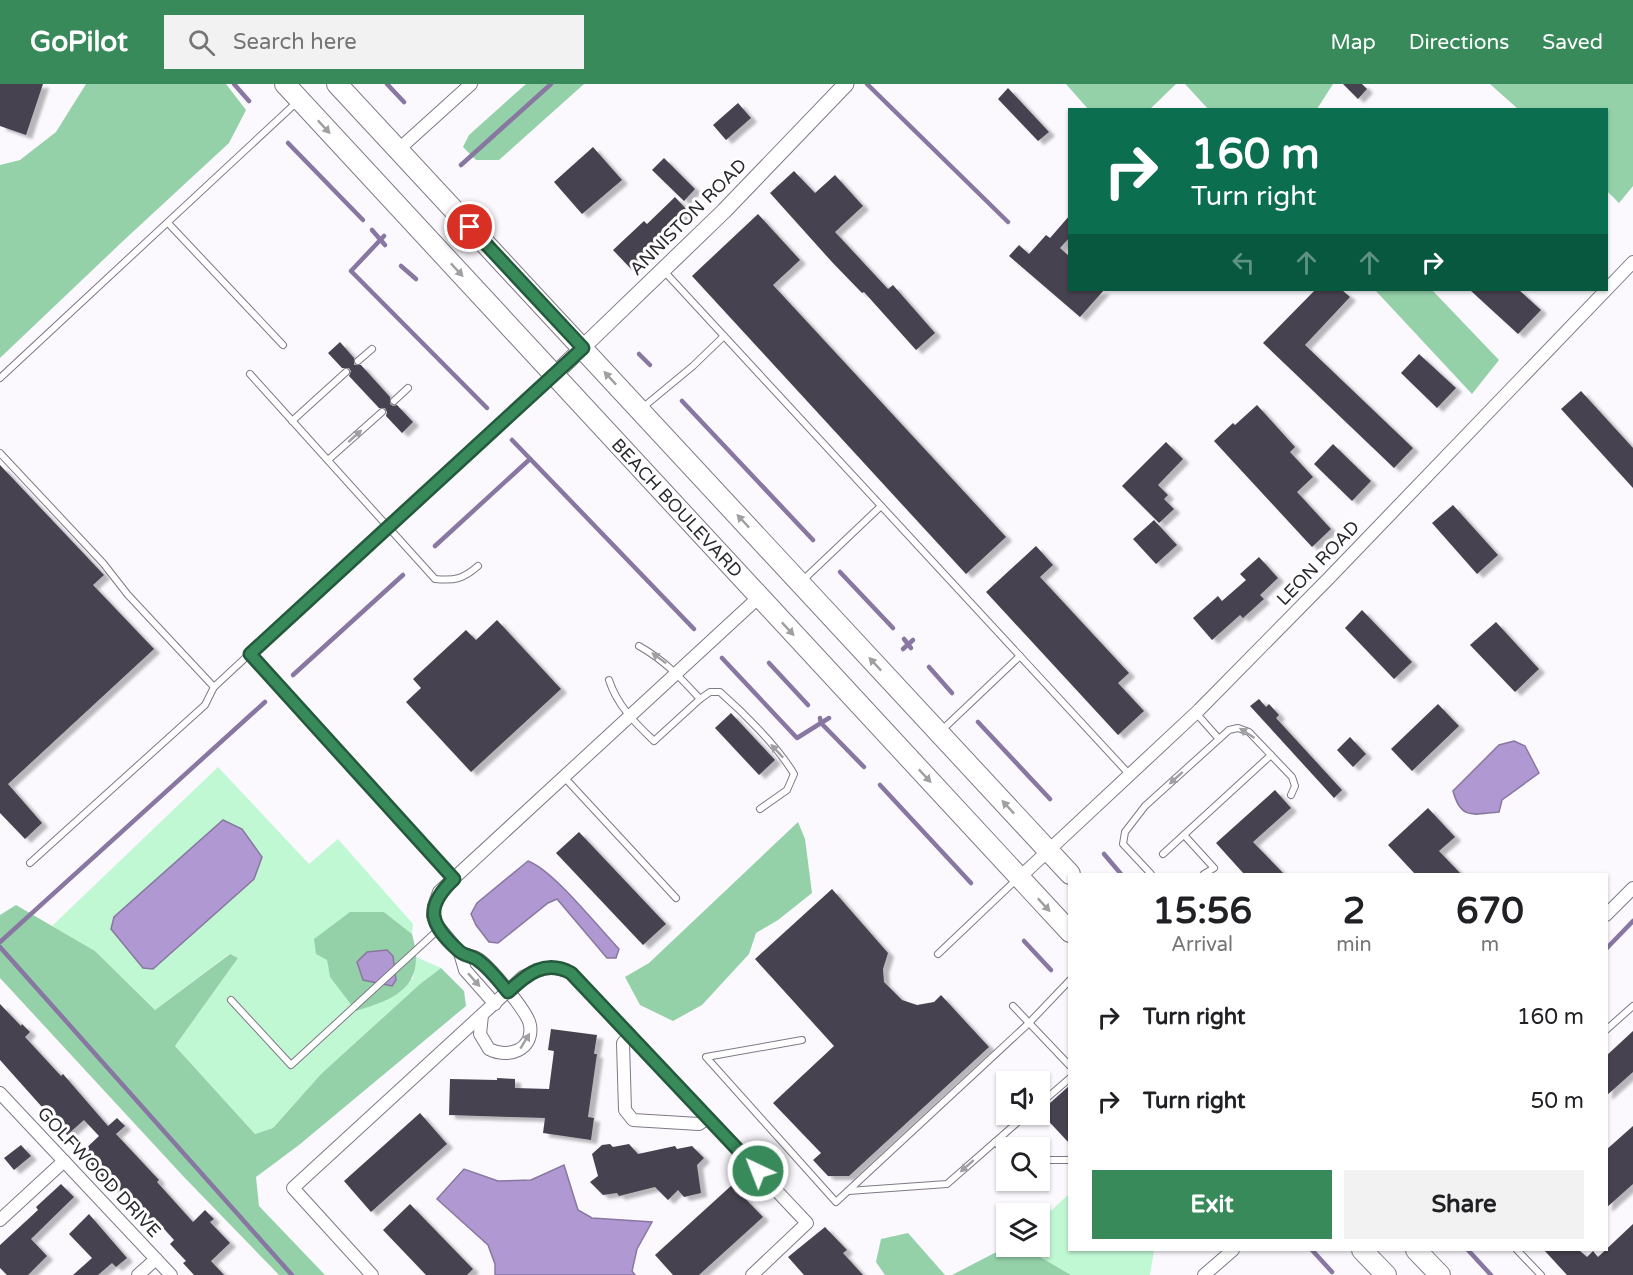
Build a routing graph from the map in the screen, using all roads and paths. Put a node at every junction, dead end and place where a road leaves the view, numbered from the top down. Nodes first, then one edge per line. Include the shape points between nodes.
1 (285, 84) edge
2 (337, 84) edge
3 (471, 84) edge
4 (846, 84) edge
5 (299, 100) junction
6 (398, 150) junction
7 (168, 223) junction
8 (1633, 262) edge
9 (663, 270) junction
10 (1608, 288) edge
11 (1605, 291) edge
12 (724, 336) junction
13 (283, 345) dead end
14 (583, 348) junction
15 (372, 349) dead end
16 (358, 362) dead end
17 (346, 372) dead end
18 (250, 374) dead end
19 (554, 375) junction
20 (0, 378) edge
21 (408, 388) dead end
22 (394, 401) dead end
23 (640, 410) junction
24 (382, 412) dead end
25 (292, 421) junction
26 (0, 453) edge
27 (328, 460) junction
28 (881, 506) junction
29 (387, 526) junction
30 (478, 566) dead end
31 (800, 583) junction
32 (759, 597) junction
33 (639, 646) dead end
34 (250, 654) junction
35 (1020, 656) junction
36 (677, 673) junction
37 (609, 680) dead end
38 (214, 687) junction
39 (700, 699) junction
40 (1196, 713) junction
41 (629, 717) junction
42 (939, 733) junction
43 (1219, 739) junction
44 (1271, 755) junction
45 (1129, 774) junction
46 (564, 777) junction
47 (1291, 795) dead end
48 (760, 809) dead end
49 (1184, 835) junction
50 (1047, 850) junction
51 (1163, 854) dead end
52 (30, 863) dead end
53 (1069, 873) edge
54 (1150, 873) edge
55 (1206, 873) edge
56 (1019, 878) junction
57 (454, 879) junction
58 (1633, 888) edge
59 (676, 898) dead end
60 (1608, 913) edge
61 (440, 928) junction
62 (1068, 930) edge
63 (460, 953) junction
64 (938, 954) dead end
65 (1068, 982) edge
66 (508, 992) junction
67 (231, 1000) dead end
68 (495, 1004) junction
69 (1013, 1006) dead end
70 (1633, 1006) edge
71 (482, 1015) junction
72 (1029, 1023) junction
73 (1608, 1028) edge
74 (630, 1035) junction
75 (802, 1040) dead end
76 (1068, 1064) edge
77 (1068, 1080) edge
78 (0, 1093) edge
79 (1050, 1095) edge
80 (708, 1118) junction
81 (1014, 1125) edge
82 (995, 1142) joint
83 (1068, 1160) edge
84 (64, 1161) junction
85 (1050, 1161) edge
86 (848, 1191) junction
87 (0, 1220) edge
88 (1232, 1251) edge
89 (1363, 1251) edge
90 (1417, 1251) edge
91 (1518, 1251) edge
92 (156, 1259) junction
93 (758, 1273) edge
94 (138, 1275) edge
95 (171, 1275) edge
96 (372, 1275) edge
97 (1204, 1275) edge
98 (1386, 1275) edge
99 (1440, 1275) edge
100 (1540, 1275) edge

1 - 5 highway, BEACH BOULEVARD
2 - 6 highway
3 - 6 street
4 - 9 street, ANNISTON ROAD
5 - 7 lane
5 -> 19 highway, BEACH BOULEVARD
6 - 14 highway
7 - 13 lane
7 - 20 lane
8 - 10 street, LEON ROAD
9 - 12 lane
9 - 14 street, ANNISTON ROAD
11 - 40 street, LEON ROAD
12 - 23 lane
12 - 28 lane
14 - 19 street, ANNISTON ROAD
23 -> 14 highway
15 - 16 lane
17 - 25 lane
18 - 25 lane
19 - 29 lane
19 - 32 highway, BEACH BOULEVARD
21 - 22 lane
31 -> 23 highway
27 -> 24 lane
25 - 27 lane
26 - 38 lane
27 - 29 lane
28 - 31 lane
28 - 35 lane
29 - 30 lane via 435,579 451,581
29 - 34 lane
42 -> 31 highway
32 - 36 street
32 -> 56 highway, BEACH BOULEVARD
36 -> 33 lane
34 - 38 lane
34 - 57 lane
35 - 42 lane
35 - 45 lane
36 - 39 lane
36 - 41 street
37 - 41 lane
38 - 52 lane via 205,705
39 - 41 lane via 654,741
48 -> 39 lane via 787,790 794,774 720,692 710,692
40 - 43 lane
40 - 45 street, LEON ROAD
41 - 46 street
50 -> 42 highway
44 -> 43 lane via 1249,732 1238,728
43 -> 54 lane via 1145,806 1125,832 1123,844
44 - 47 lane via 1292,777 1295,786
44 - 49 lane
45 - 50 street, LEON ROAD
46 - 57 street
46 - 59 lane
49 - 51 lane
49 - 55 lane via 1214,868
50 - 53 highway
50 - 56 street, LEON ROAD
56 -> 62 highway, BEACH BOULEVARD
56 - 64 lane
57 - 61 street via 440,892 434,906 433,916
58 - 60 street
61 - 63 street
61 - 67 lane via 291,1065
63 - 66 street via 478,959
63 -> 68 street via 465,970
65 - 72 lane
66 - 68 street
71 -> 66 street via 480,1034 489,1049 506,1054 522,1048 530,1024
66 - 74 street via 523,977 538,970 560,968 571,973
68 - 71 street
69 - 72 lane
70 - 73 lane
71 - 96 street via 293,1188
72 - 76 lane
72 - 86 lane
74 - 80 street
74 - 80 street via 623,1043 624,1110 633,1120 699,1124
75 - 86 lane via 706,1057 836,1202
77 - 79 lane
78 - 84 street, GOLFWOOD DRIVE
80 - 93 street via 807,1223
81 - 82 lane
82 -> 86 lane via 947,1184
83 - 85 lane
84 - 87 street
84 - 92 street, GOLFWOOD DRIVE
88 - 97 street
89 - 98 highway
90 - 99 highway
91 - 100 lane
92 - 94 street
92 - 95 street, GOLFWOOD DRIVE

